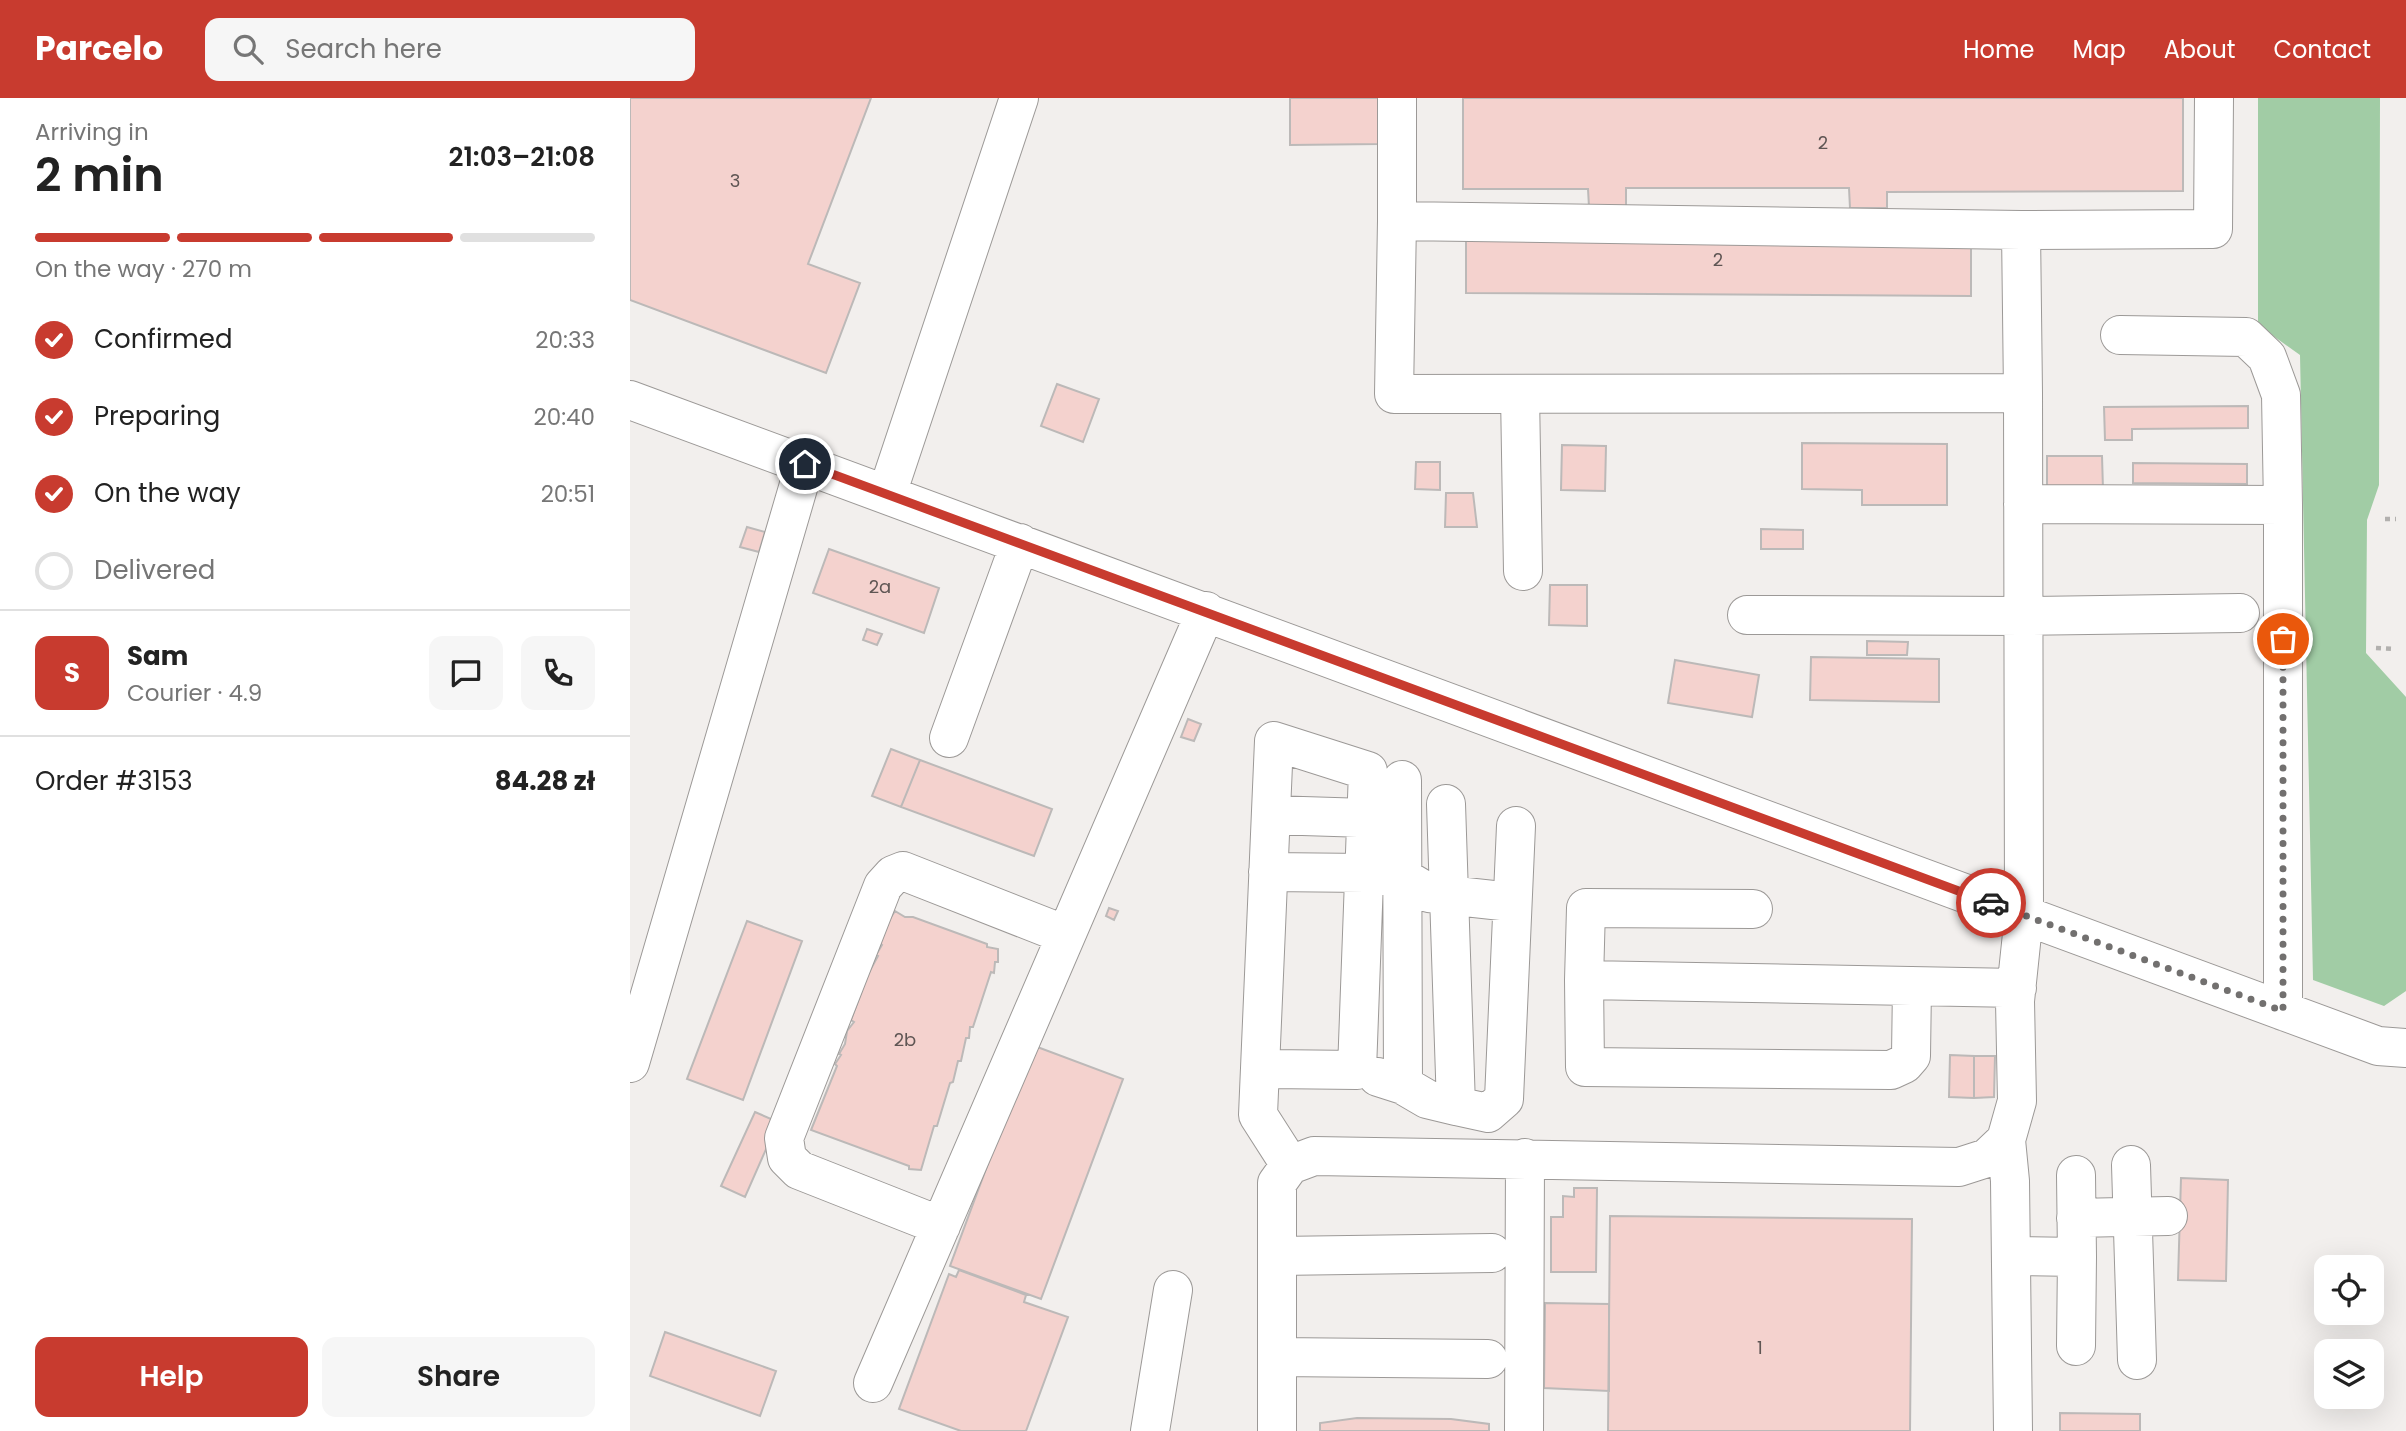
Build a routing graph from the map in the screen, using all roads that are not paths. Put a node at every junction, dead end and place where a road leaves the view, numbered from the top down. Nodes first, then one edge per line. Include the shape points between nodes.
1 (1019, 98) edge
2 (1398, 98) edge
3 (2214, 98) edge
4 (1397, 221) junction
5 (2021, 230) junction
6 (2120, 335) dead end
7 (2023, 393) junction
8 (1520, 394) junction
9 (630, 400) edge
10 (805, 464) junction
11 (887, 494) junction
12 (2023, 504) junction
13 (2283, 505) junction
14 (1020, 543) junction
15 (1523, 571) dead end
16 (1206, 611) junction
17 (2240, 613) dead end
18 (1747, 615) dead end
19 (2023, 617) junction
20 (949, 738) dead end
21 (1402, 780) dead end
22 (1446, 804) dead end
23 (1271, 815) junction
24 (1366, 818) junction
25 (1516, 826) dead end
26 (1268, 872) junction
27 (1365, 873) junction
28 (1402, 877) junction
29 (1449, 896) junction
30 (1511, 902) junction
31 (1753, 909) dead end
32 (2024, 915) junction
33 (1066, 935) junction
34 (1584, 980) junction
35 (1912, 986) junction
36 (2017, 988) junction
37 (2283, 1011) junction
38 (2406, 1048) edge
39 (630, 1063) edge
40 (1260, 1069) junction
41 (1357, 1070) junction
42 (1402, 1085) junction
43 (1456, 1106) junction
44 (2006, 1140) junction
45 (1525, 1158) junction
46 (1290, 1165) junction
47 (2131, 1165) dead end
48 (2076, 1175) dead end
49 (2150, 1216) junction
50 (2076, 1218) junction
51 (941, 1226) junction
52 (1492, 1253) dead end
53 (1277, 1256) junction
54 (2011, 1256) junction
55 (2077, 1257) junction
56 (1172, 1290) dead end
57 (2076, 1346) dead end
58 (1277, 1357) junction
59 (1488, 1359) dead end
60 (2137, 1360) dead end
61 (873, 1383) dead end
62 (1150, 1431) edge
63 (1277, 1431) edge
64 (1524, 1431) edge
65 (2013, 1431) edge

1 - 11 street
2 - 4 street
3 - 5 street via 2213,229
4 - 5 street
4 - 8 street via 1394,394
5 - 7 street
6 - 13 street via 2246,337 2267,356 2281,395
7 - 8 street
7 - 12 street
8 - 15 street
9 - 10 street
10 - 11 street
10 - 39 street
11 - 14 street
12 - 13 street
12 - 19 street
13 - 37 street
14 - 16 street
14 - 20 street
16 - 32 street
16 - 33 street
17 - 19 street
18 - 19 street
19 - 32 street
21 - 28 street
22 - 29 street
23 - 24 street
23 - 24 street via 1274,741 1368,771
23 - 26 street
24 - 27 street
25 - 30 street
26 - 27 street
26 - 40 street
27 - 28 street
27 - 41 street
28 - 29 street via 1429,893
28 - 42 street
29 - 30 street
29 - 43 street
30 - 43 street via 1504,1099 1488,1112
31 - 34 street via 1586,908
32 - 36 street
32 - 37 street
33 - 51 street
33 - 51 street via 903,871 883,886 784,1138 787,1158 799,1170
34 - 35 street
34 - 35 street via 1585,1067 1892,1070 1911,1056
35 - 36 street
36 - 44 street via 2017,1101
37 - 38 street via 2378,1046
40 - 41 street
40 - 46 street via 1258,1115
41 - 42 street
42 - 43 street via 1427,1099
44 - 45 street via 1987,1158 1959,1167
44 - 54 street
45 - 46 street via 1314,1156
45 - 64 street
46 - 53 street via 1277,1183
47 - 49 street
48 - 50 street
49 - 50 street
49 - 60 street
50 - 55 street
51 - 61 street
52 - 53 street
53 - 58 street
54 - 55 street
54 - 65 street
55 - 57 street
56 - 62 street
58 - 59 street
58 - 63 street

